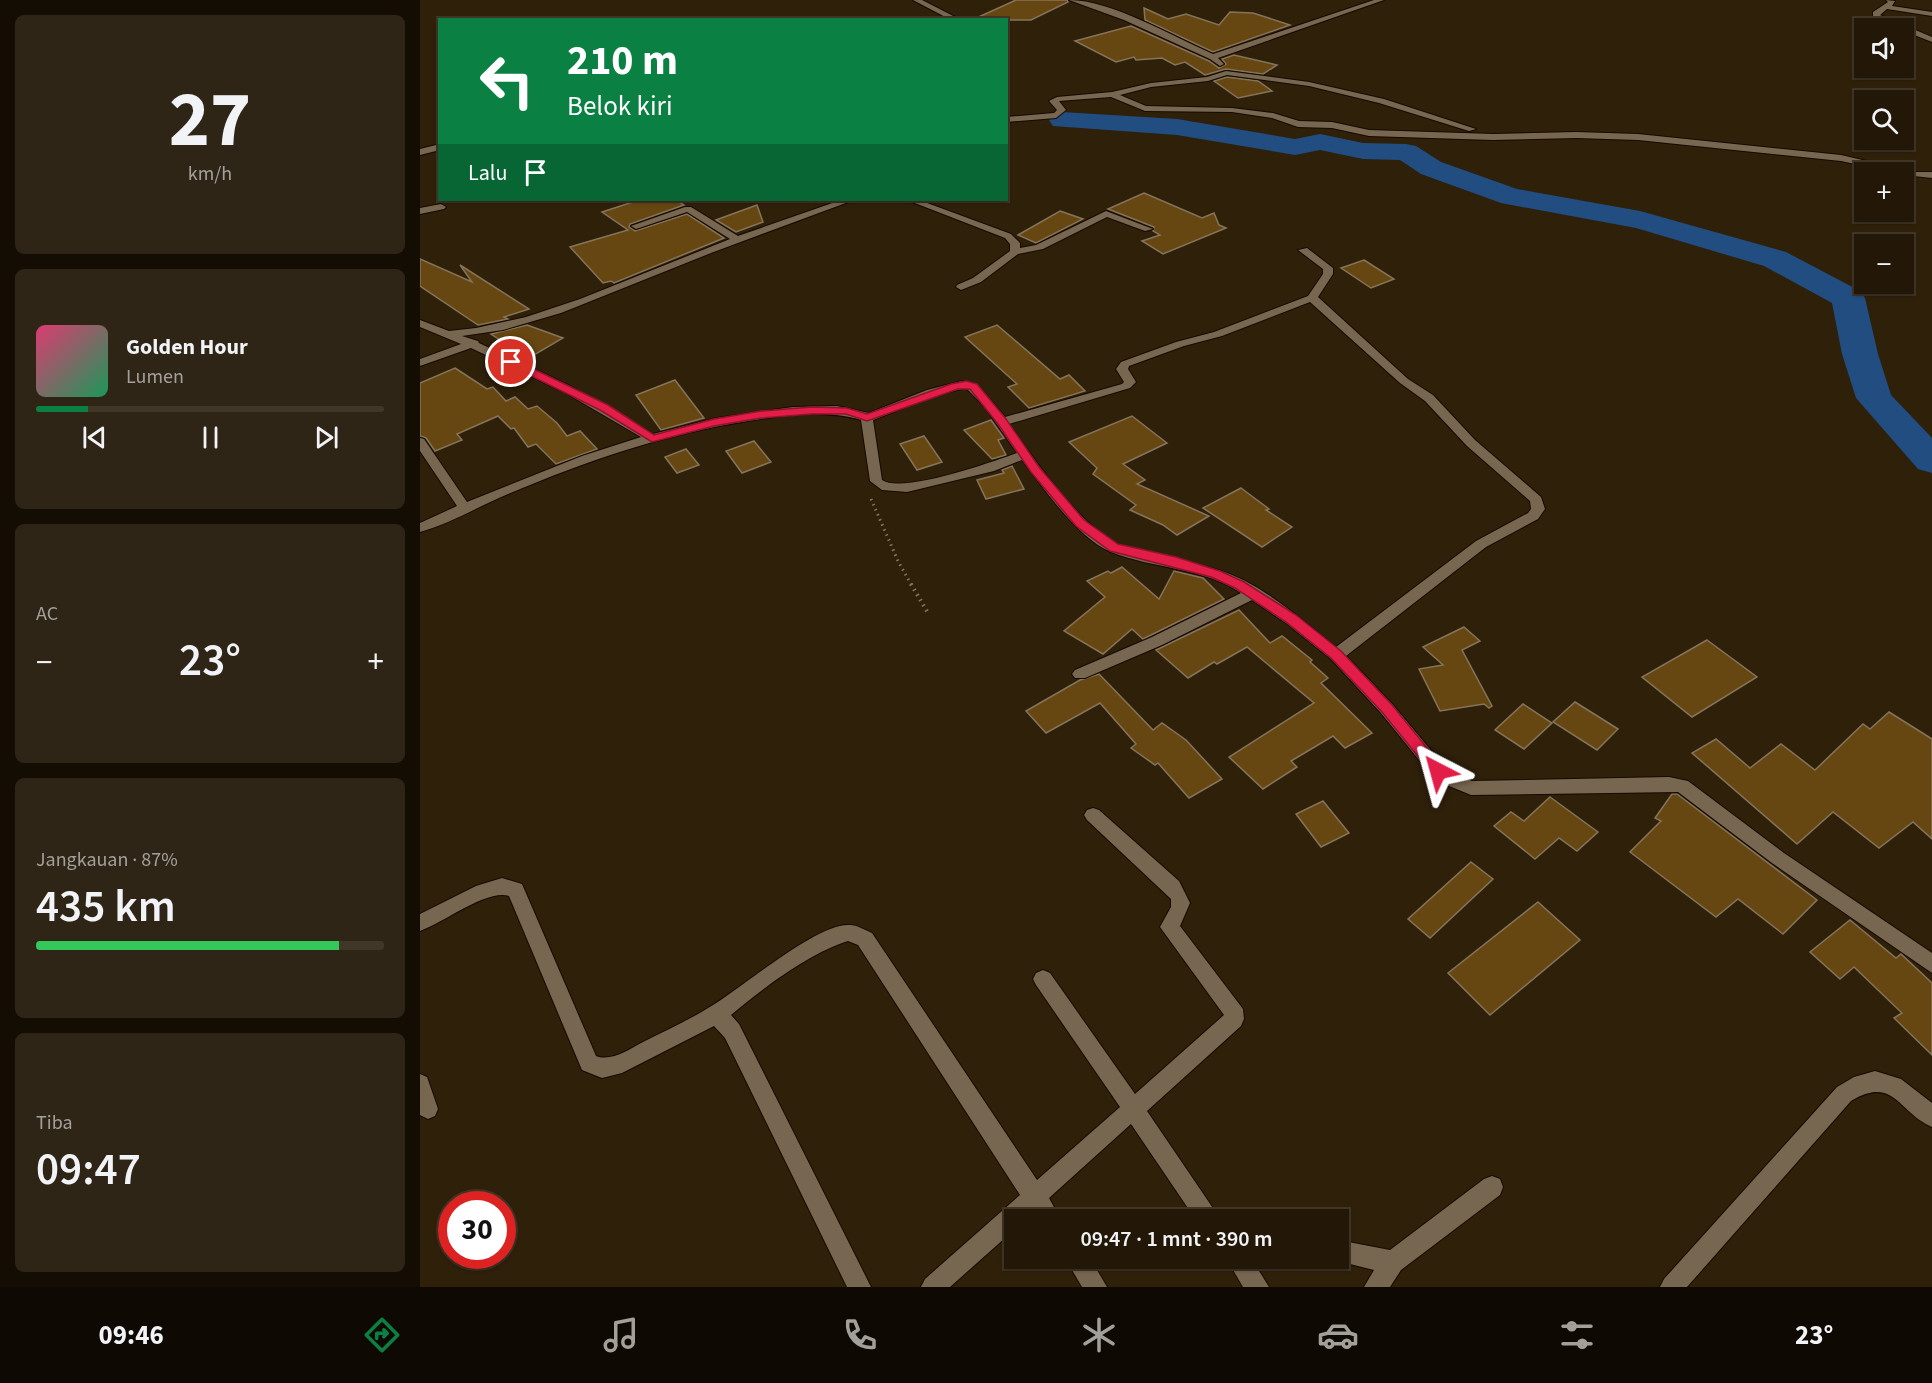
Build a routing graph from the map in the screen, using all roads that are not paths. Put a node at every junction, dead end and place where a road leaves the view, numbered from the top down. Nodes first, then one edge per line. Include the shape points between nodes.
1 (916, 0) edge
2 (1072, 0) edge
3 (1381, 0) edge
4 (1888, 3) edge
5 (1932, 14) edge
6 (954, 18) edge
7 (1932, 40) edge
8 (1213, 57) junction
9 (1226, 73) junction
10 (1112, 94) junction
11 (1008, 120) edge
12 (1493, 137) junction
13 (438, 148) edge
14 (420, 152) edge
15 (1932, 175) edge
16 (846, 201) edge
17 (915, 201) edge
18 (441, 207) dead end
19 (420, 211) edge
20 (636, 226) dead end
21 (1148, 229) dead end
22 (737, 239) junction
23 (1303, 250) dead end
24 (1015, 252) junction
25 (961, 287) dead end
26 (1312, 298) junction
27 (420, 323) edge
28 (449, 334) junction
29 (474, 343) junction
30 (420, 363) edge
31 (867, 417) junction
32 (1002, 422) junction
33 (652, 439) junction
34 (420, 442) edge
35 (1024, 455) junction
36 (465, 508) junction
37 (420, 528) edge
38 (1253, 593) junction
39 (1336, 655) junction
40 (1080, 674) dead end
41 (1093, 815) dead end
42 (420, 923) edge
43 (1932, 964) edge
44 (1043, 979) dead end
45 (717, 1014) junction
46 (420, 1084) edge
47 (1133, 1108) junction
48 (428, 1109) dead end
49 (1932, 1117) edge
50 (1492, 1186) dead end
51 (1034, 1195) junction
52 (1043, 1209) edge
53 (1202, 1209) edge
54 (1349, 1253) edge
55 (1393, 1262) junction
56 (1083, 1269) edge
57 (1245, 1269) edge
58 (859, 1287) edge
59 (933, 1287) edge
60 (1095, 1287) edge
61 (1257, 1287) edge
62 (1376, 1287) edge
63 (1672, 1287) edge

1 - 6 street
2 - 8 street via 1098,6
3 - 8 street
4 - 5 street
4 - 7 street via 1876,17
8 - 9 street
9 - 10 street
9 - 12 street via 1309,84 1382,101
10 - 11 street via 1058,99 1053,101 1062,110 1056,115
10 - 12 street via 1144,109 1205,108 1262,114 1298,124 1344,126 1369,133
12 - 15 street via 1663,139 1841,158 1914,175
13 - 14 street
16 - 22 street
17 - 24 street via 1008,236 1015,243
18 - 19 street
20 - 22 street via 688,208
21 - 24 street via 1106,214 1051,241
22 - 28 street via 546,313 491,330
23 - 26 street via 1328,268
24 - 25 street
26 - 32 street via 1125,364 1122,369 1130,382 1126,386
26 - 39 street via 1404,381 1429,398 1471,443 1526,489 1538,509 1533,516 1481,544
27 - 28 street
28 - 29 street
29 - 30 street
29 - 33 street via 604,407
31 - 32 street via 966,384 974,387
31 - 33 street via 847,411 812,410 761,414
31 - 35 street via 876,481 881,486 908,488
32 - 35 street
33 - 36 street via 562,468
34 - 36 street
35 - 38 street via 1080,523 1114,548 1215,574
36 - 37 street
38 - 39 street
38 - 40 street
39 - 43 street via 1387,708 1438,771 1450,779 1471,788 1682,786
41 - 47 street via 1181,897 1182,907 1169,927 1233,1009 1234,1019
42 - 45 street via 482,892 502,886 516,890 589,1063 602,1068 622,1063
44 - 47 street
45 - 51 street via 750,988 834,936 850,932 865,939
45 - 58 street via 732,1031
46 - 48 street
47 - 51 street
47 - 53 street
49 - 63 street via 1910,1096 1880,1080 1859,1084 1844,1094
50 - 55 street
51 - 52 street
51 - 59 street
54 - 55 street
55 - 62 street
56 - 60 street
57 - 61 street

